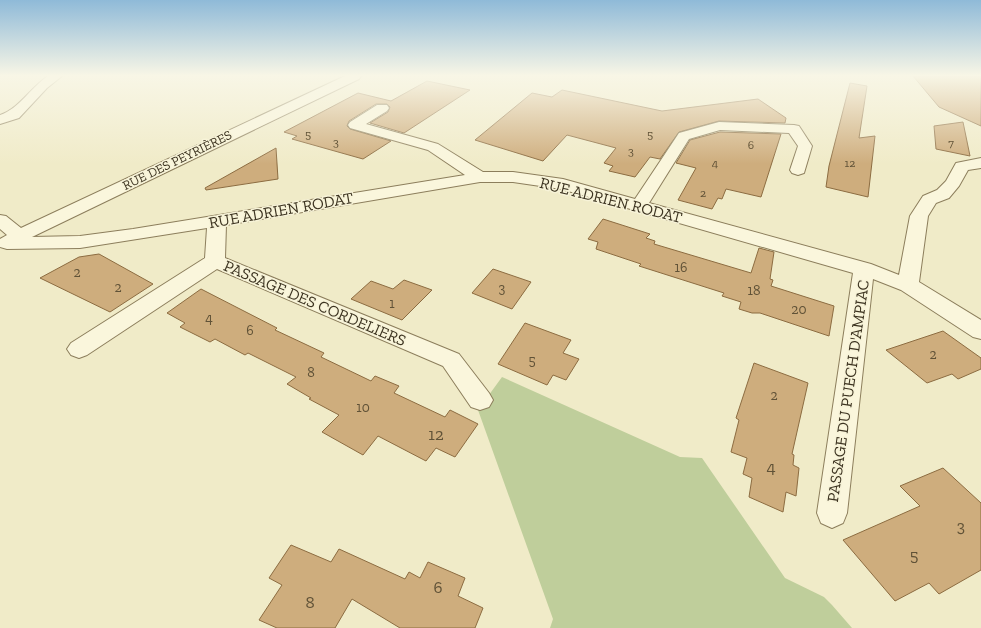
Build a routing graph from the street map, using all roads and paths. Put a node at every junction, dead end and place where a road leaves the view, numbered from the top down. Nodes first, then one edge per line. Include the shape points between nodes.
1 (23, 105) edge
2 (293, 105) edge
3 (382, 108) dead end
4 (0, 120) edge
5 (981, 163) edge
6 (798, 170) dead end
7 (480, 177) junction
8 (639, 205) junction
9 (63, 214) junction
10 (0, 220) edge
11 (217, 221) junction
12 (9, 242) edge
13 (80, 242) junction
14 (215, 261) junction
15 (864, 269) junction
16 (908, 285) junction
17 (981, 331) edge
18 (79, 349) dead end
19 (480, 400) dead end
20 (832, 513) dead end

1 - 4 street via 14,115
2 - 9 street, RUE DES PEYRIÈRES
3 - 7 street via 355,125 433,147
5 - 16 street via 962,166 953,183 942,194 929,200 919,216
6 - 8 street via 805,146 794,129 719,126 684,136
7 - 8 street, RUE ADRIEN RODAT via 513,177 562,184
7 - 11 street, RUE ADRIEN RODAT
8 - 15 street, RUE ADRIEN RODAT
9 - 12 street, RUE DES PEYRIÈRES
9 - 13 street
10 - 12 street
11 - 13 street, RUE ADRIEN RODAT
11 - 14 street, PASSAGE DES CORDELIERS
12 - 13 street, RUE ADRIEN RODAT
14 - 18 street
14 - 19 street, PASSAGE DES CORDELIERS via 451,360
15 - 16 street, RUE ADRIEN RODAT
15 - 20 street, PASSAGE DU PUECH D'AMPIAC
16 - 17 street, RUE ADRIEN RODAT

